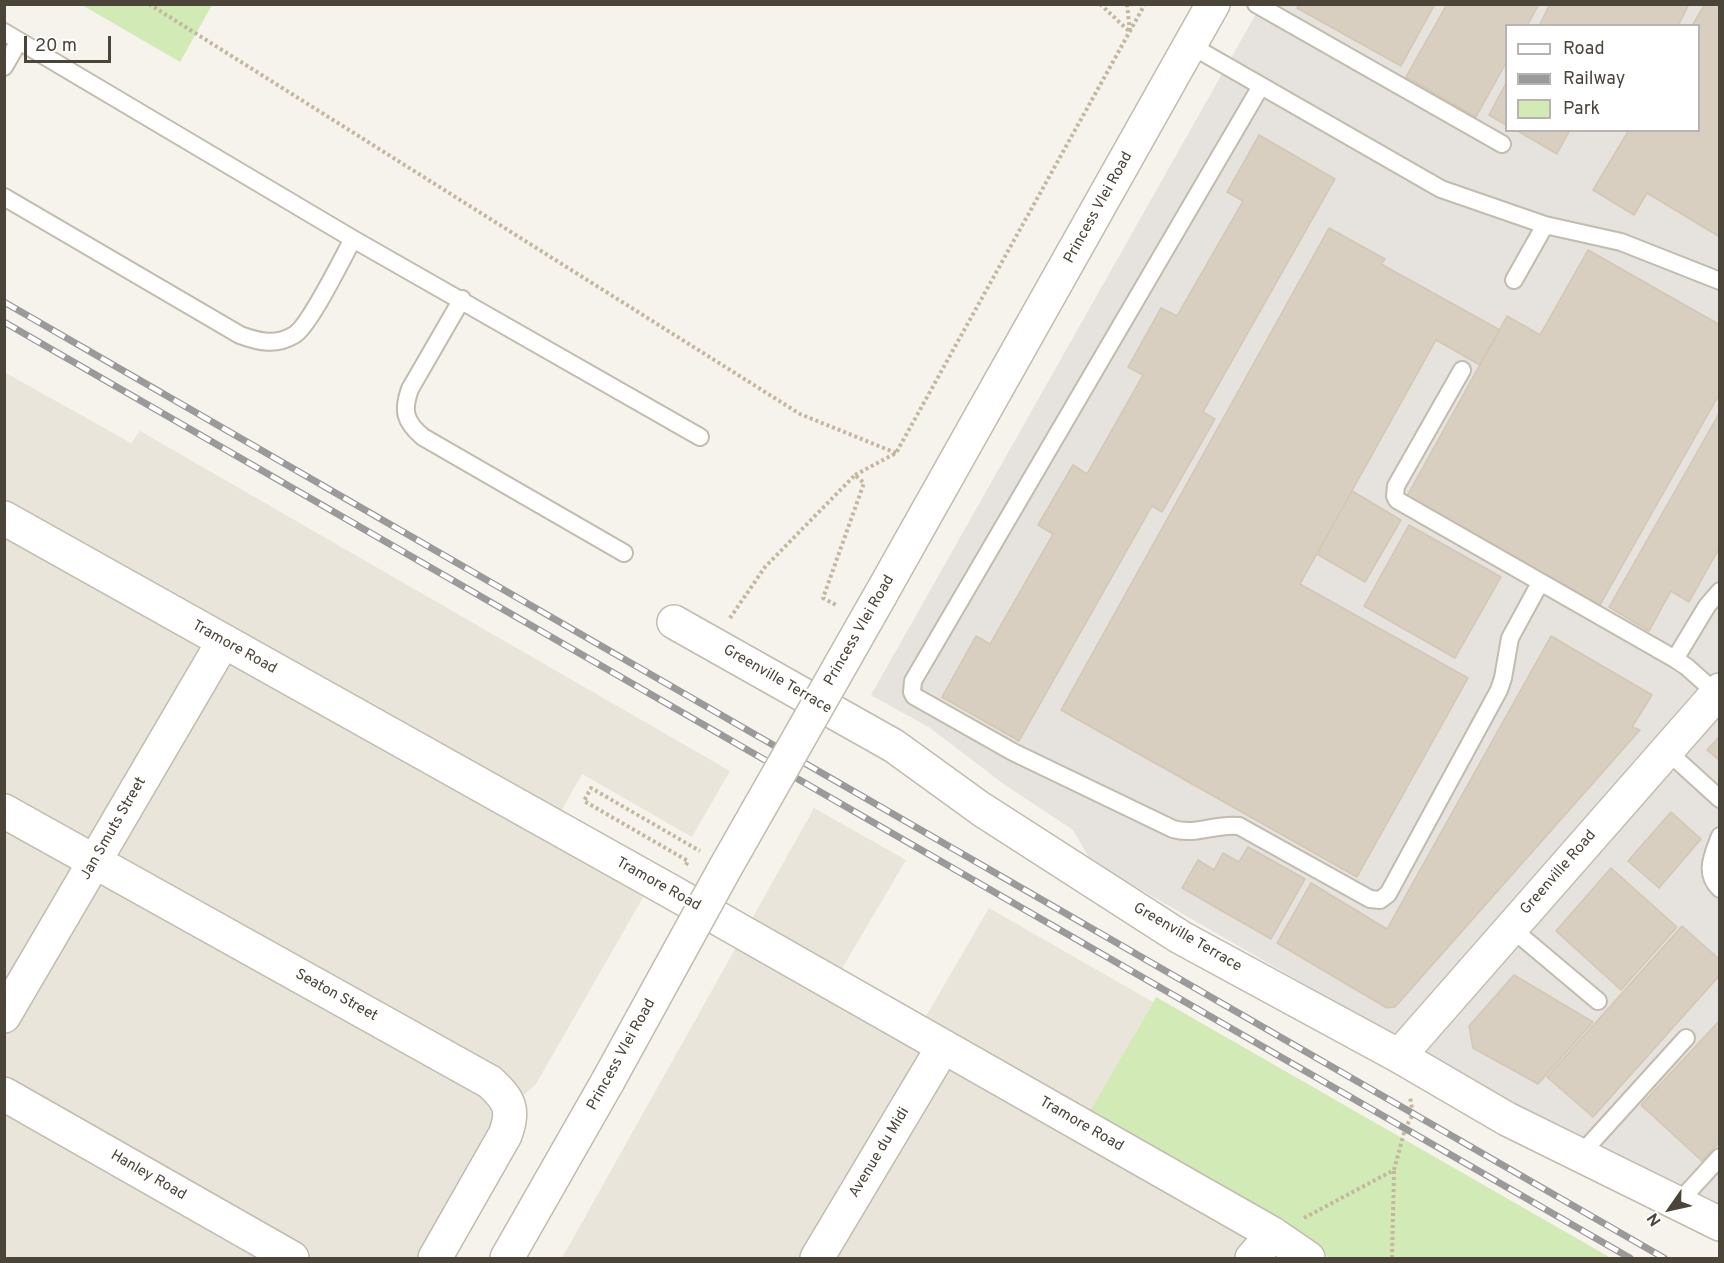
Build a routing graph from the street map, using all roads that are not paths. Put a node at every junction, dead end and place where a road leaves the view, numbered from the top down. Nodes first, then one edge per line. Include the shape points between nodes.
1 (1213, 4) edge
2 (1256, 4) edge
3 (12, 37) edge
4 (1190, 45) junction
5 (4, 67) edge
6 (1261, 86) junction
7 (1502, 144) dead end
8 (4, 197) edge
9 (1545, 225) junction
10 (353, 239) junction
11 (1514, 280) dead end
12 (1719, 281) edge
13 (462, 299) junction
14 (1462, 370) dead end
15 (700, 437) dead end
16 (4, 518) edge
17 (624, 553) dead end
18 (1540, 583) junction
19 (1719, 591) edge
20 (674, 622) dead end
21 (223, 642) junction
22 (1675, 659) junction
23 (1718, 691) edge
24 (1666, 750) junction
25 (1719, 799) edge
26 (4, 811) edge
27 (1719, 836) edge
28 (95, 862) junction
29 (1719, 889) edge
30 (1511, 928) junction
31 (1598, 1001) dead end
32 (4, 1016) edge
33 (1686, 1038) dead end
34 (943, 1047) junction
35 (1399, 1056) junction
36 (4, 1094) edge
37 (1580, 1155) junction
38 (1719, 1157) edge
39 (1678, 1203) junction
40 (1719, 1224) edge
41 (1273, 1234) junction
42 (292, 1258) edge
43 (435, 1258) edge
44 (507, 1258) edge
45 (817, 1258) edge
46 (1252, 1258) edge
47 (1308, 1258) edge

1 - 4 street, Princess Vlei Road
2 - 7 lane
3 - 5 lane
3 - 10 lane
4 - 6 lane
4 - 44 street, Princess Vlei Road, bridge
6 - 9 lane via 1441,189
6 - 18 lane via 913,681 914,696 1013,752 1173,829 1189,832 1239,826 1370,899 1380,900 1388,894 1499,690 1510,638
8 - 10 lane via 261,343 282,341 297,334
9 - 11 lane
9 - 12 lane via 1621,242
10 - 13 lane
13 - 15 lane
13 - 17 lane via 410,389 405,402 412,428
14 - 18 lane via 1396,486 1395,496 1402,504
16 - 21 street, Tramore Road
18 - 22 lane
19 - 22 lane
20 - 35 street, Greenville Terrace via 894,746 981,809 1180,937
21 - 28 street, Jan Smuts Street
21 - 34 street, Tramore Road
22 - 23 lane
23 - 24 street, Greenville Road
24 - 25 lane
24 - 30 street, Greenville Road
26 - 28 street, Seaton Street
27 - 29 lane via 1710,869
28 - 32 street, Jan Smuts Street
28 - 43 street, Seaton Street via 490,1082 502,1093 510,1106 511,1120
30 - 31 lane
30 - 35 street, Greenville Road
33 - 37 lane
34 - 41 street, Tramore Road
34 - 45 street, Avenue du Midi
35 - 37 street, Greenville Terrace via 1507,1119
36 - 42 street, Hanley Road
37 - 39 street, Greenville Terrace
38 - 39 lane
39 - 40 street, Greenville Terrace
41 - 46 street
41 - 47 street, Tramore Road

